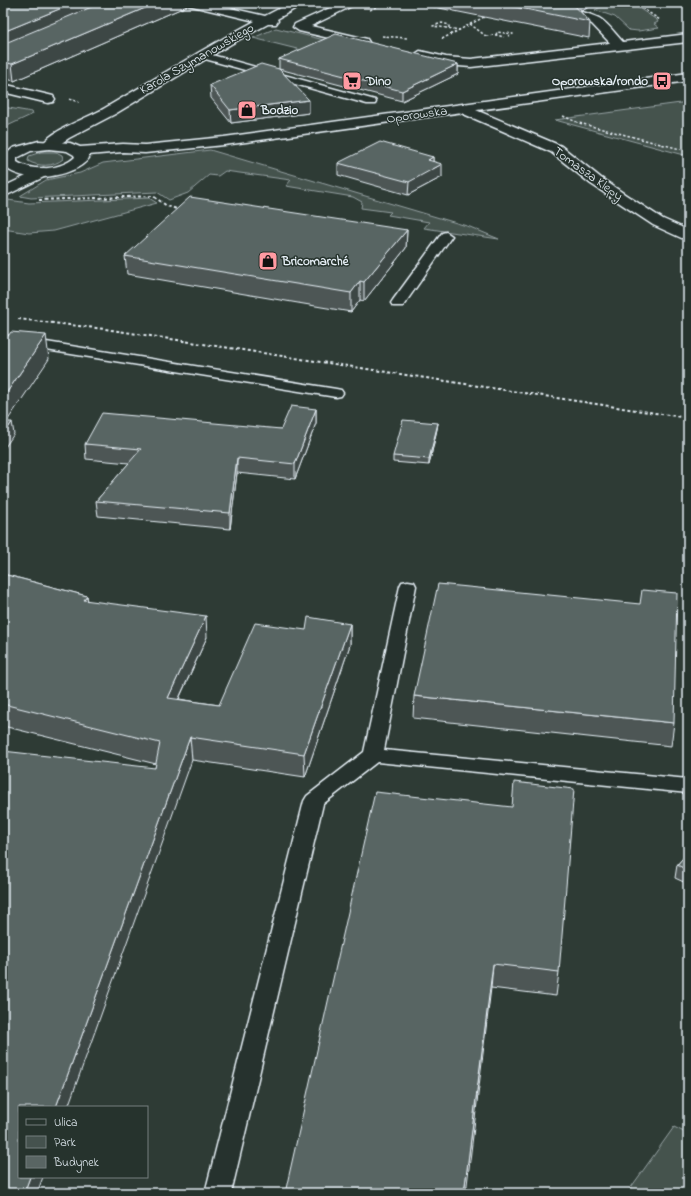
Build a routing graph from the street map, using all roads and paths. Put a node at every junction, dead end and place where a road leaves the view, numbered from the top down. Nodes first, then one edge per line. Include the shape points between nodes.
1 (192, 3) edge
2 (299, 3) edge
3 (350, 3) edge
4 (514, 3) edge
5 (491, 13) dead end
6 (265, 19) junction
7 (470, 24) junction
8 (299, 27) junction
9 (449, 28) junction
10 (460, 30) junction
11 (496, 35) junction
12 (486, 36) junction
13 (688, 38) edge
14 (440, 40) dead end
15 (490, 40) dead end
16 (376, 45) edge
17 (620, 46) junction
18 (407, 52) edge
19 (201, 55) junction
20 (688, 77) edge
21 (3, 88) edge
22 (48, 99) dead end
23 (371, 102) dead end
24 (464, 109) junction
25 (569, 118) dead end
26 (97, 119) junction
27 (49, 145) junction
28 (688, 151) edge
29 (77, 154) junction
30 (9, 162) edge
31 (43, 172) junction
32 (3, 182) edge
33 (3, 194) edge
34 (34, 200) dead end
35 (186, 211) edge
36 (446, 236) dead end
37 (688, 236) edge
38 (398, 303) dead end
39 (14, 320) dead end
40 (3, 339) edge
41 (336, 392) dead end
42 (688, 418) edge
43 (408, 586) dead end
44 (372, 755) junction
45 (688, 786) edge
46 (218, 1193) edge

1 - 6 street
2 - 6 street, Karola Szymanowskiego
3 - 8 street
4 - 17 street via 596,21
5 - 7 path
6 - 8 street
6 - 19 street, Karola Szymanowskiego
7 - 10 path
7 - 12 path
8 - 16 street
9 - 9 path via 449,25 442,23 433,26
9 - 10 path
10 - 14 path
11 - 11 path via 504,37 513,34 505,31 497,32
11 - 12 path
12 - 15 path
13 - 17 street
17 - 18 street via 471,63 446,61
19 - 23 lane
19 - 26 street, Karola Szymanowskiego
20 - 24 street, Oporowska
21 - 22 street
24 - 29 street, Oporowska via 224,141
24 - 37 street, Tomasza Klepy via 556,149 596,181 658,222
25 - 28 path via 579,123
26 - 27 street, Karola Szymanowskiego via 72,130
26 - 29 street, Karola Szymanowskiego
27 - 29 street
27 - 30 street via 24,149
29 - 31 street via 64,169
30 - 31 street
30 - 32 street
31 - 33 street
34 - 35 path via 153,196 167,206
36 - 38 lane
39 - 42 path via 105,329
40 - 41 lane
43 - 44 lane
44 - 45 lane
44 - 46 lane via 314,801

